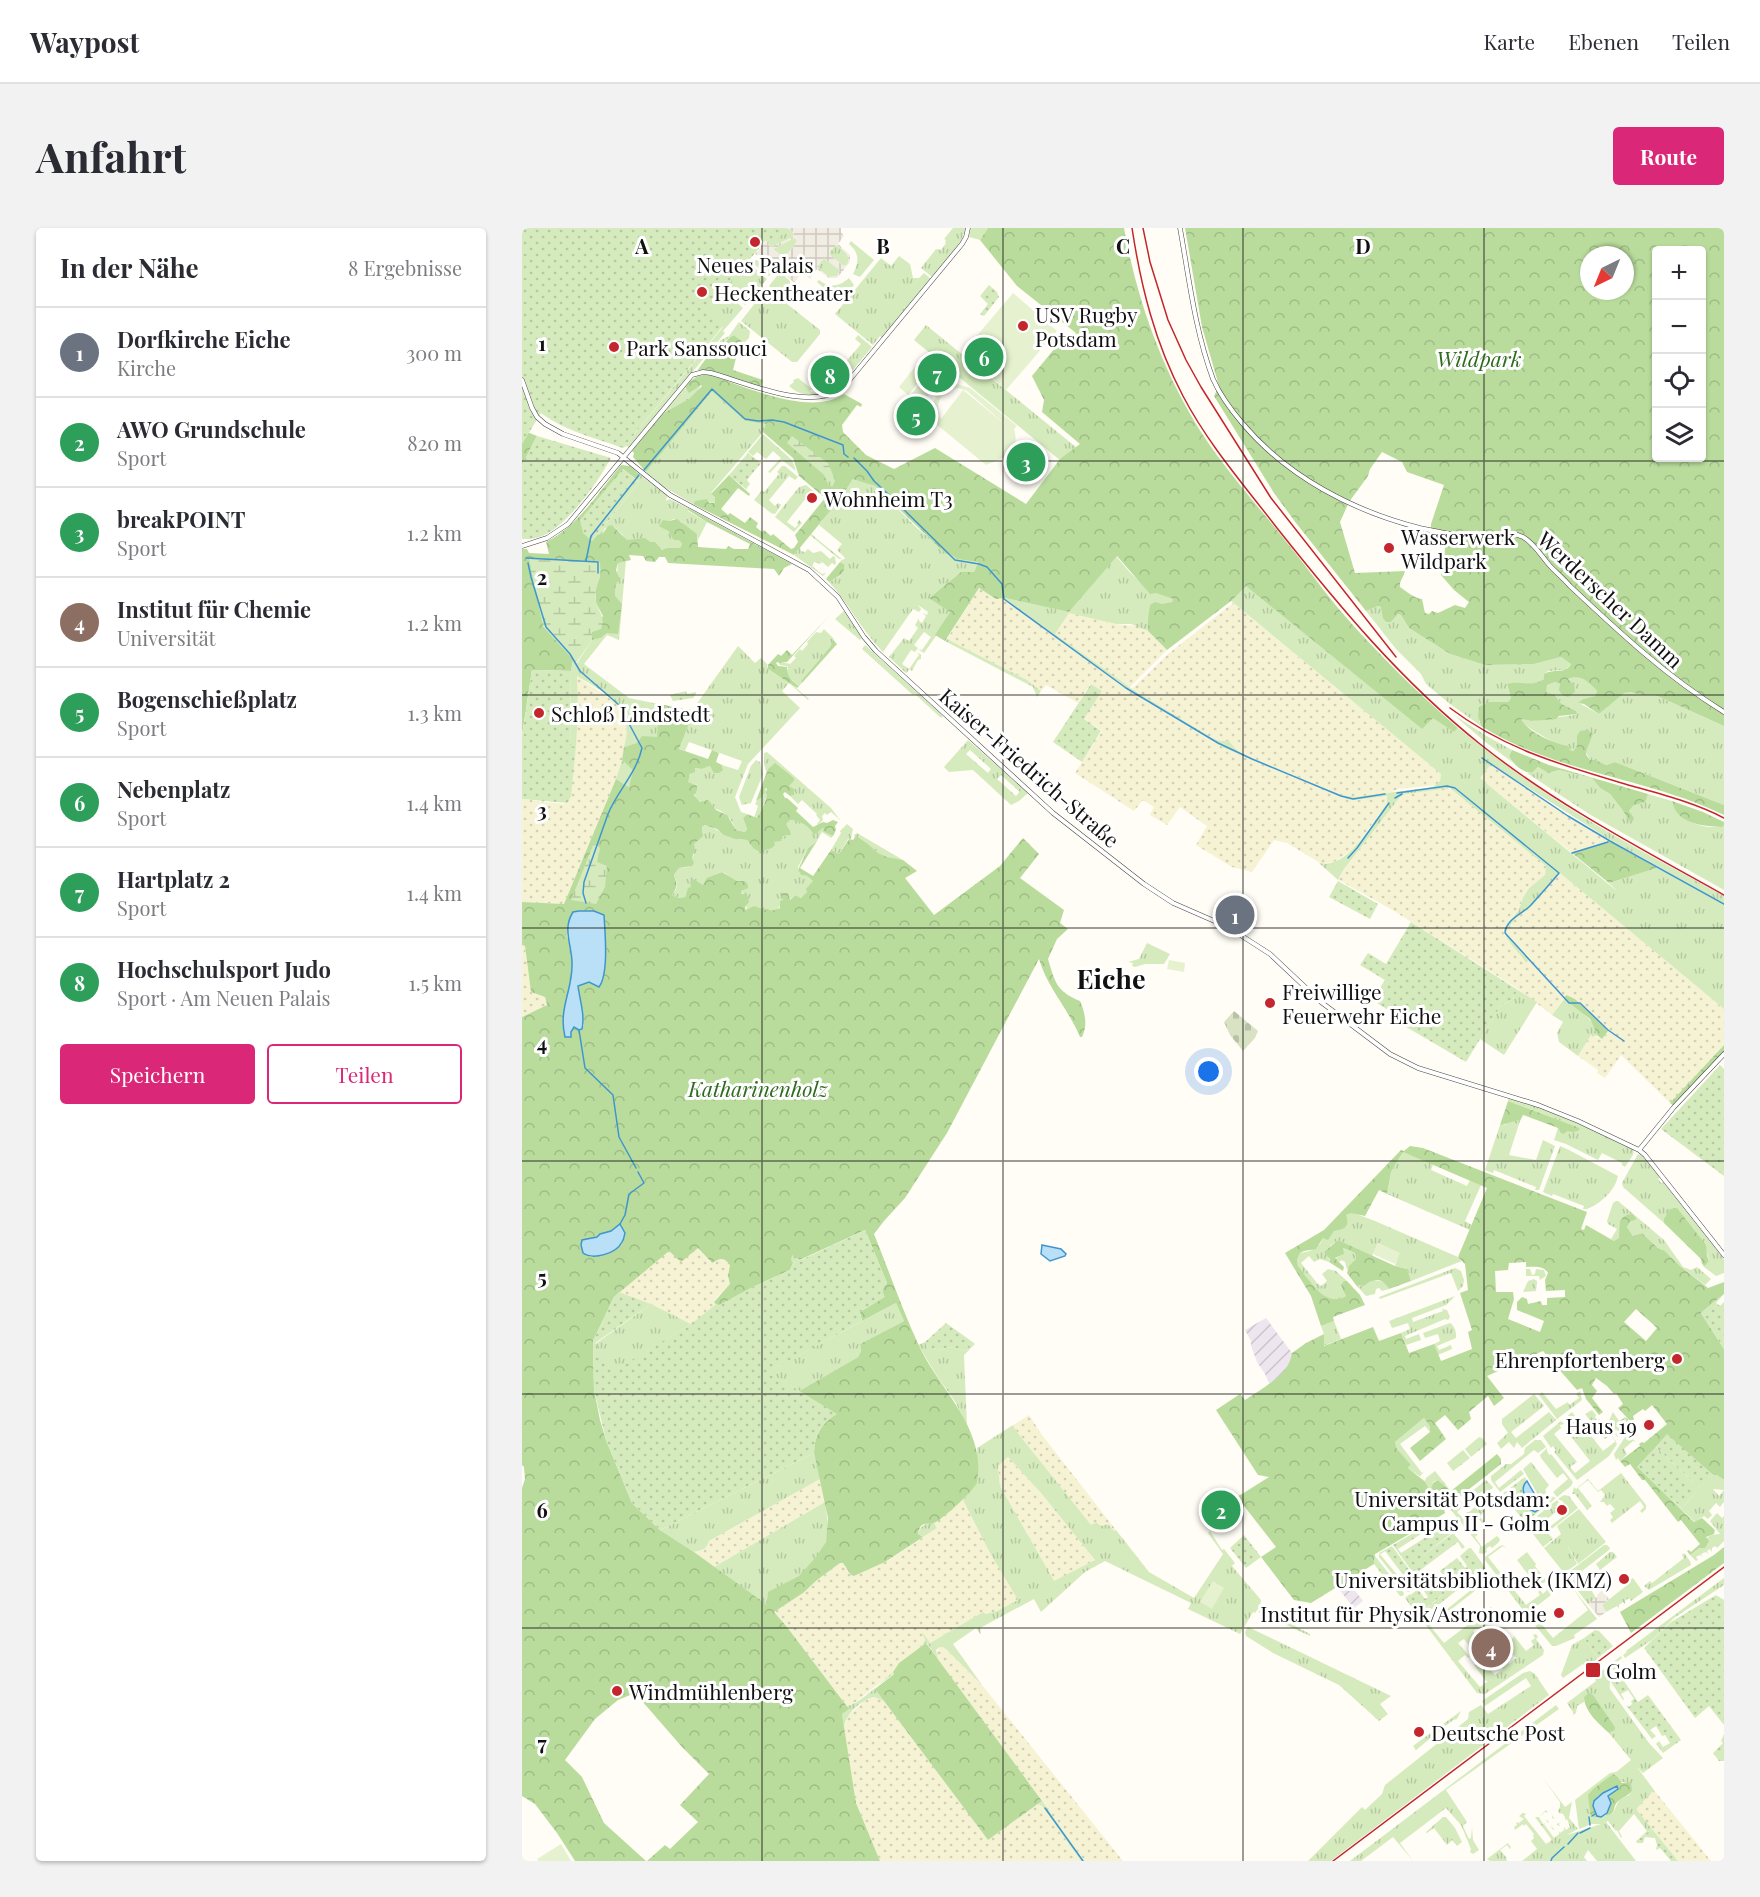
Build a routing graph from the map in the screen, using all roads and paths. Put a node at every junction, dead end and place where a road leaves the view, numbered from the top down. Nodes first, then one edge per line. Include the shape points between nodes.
1 (968, 228) edge
2 (1180, 228) edge
3 (522, 380) edge
4 (624, 458) junction
5 (522, 546) edge
6 (1724, 712) edge
7 (1724, 1054) edge
8 (1639, 1150) junction
9 (1724, 1256) edge

1 - 4 street via 962,244 839,391 822,396 792,396 711,373 692,375
2 - 6 street, Werderscher Damm via 1195,318 1213,378 1234,414 1267,450 1318,487 1389,518 1452,534 1522,536 1642,652 1688,690
3 - 4 street, Kaiser-Friedrich-Straße via 532,408 545,424
4 - 5 street via 564,527 547,538
4 - 8 street, Kaiser-Friedrich-Straße via 670,495 809,570 838,597 876,651 1053,813 1173,903 1228,927 1270,954 1321,1002 1390,1054 1418,1068 1538,1105
7 - 8 street
8 - 9 street

